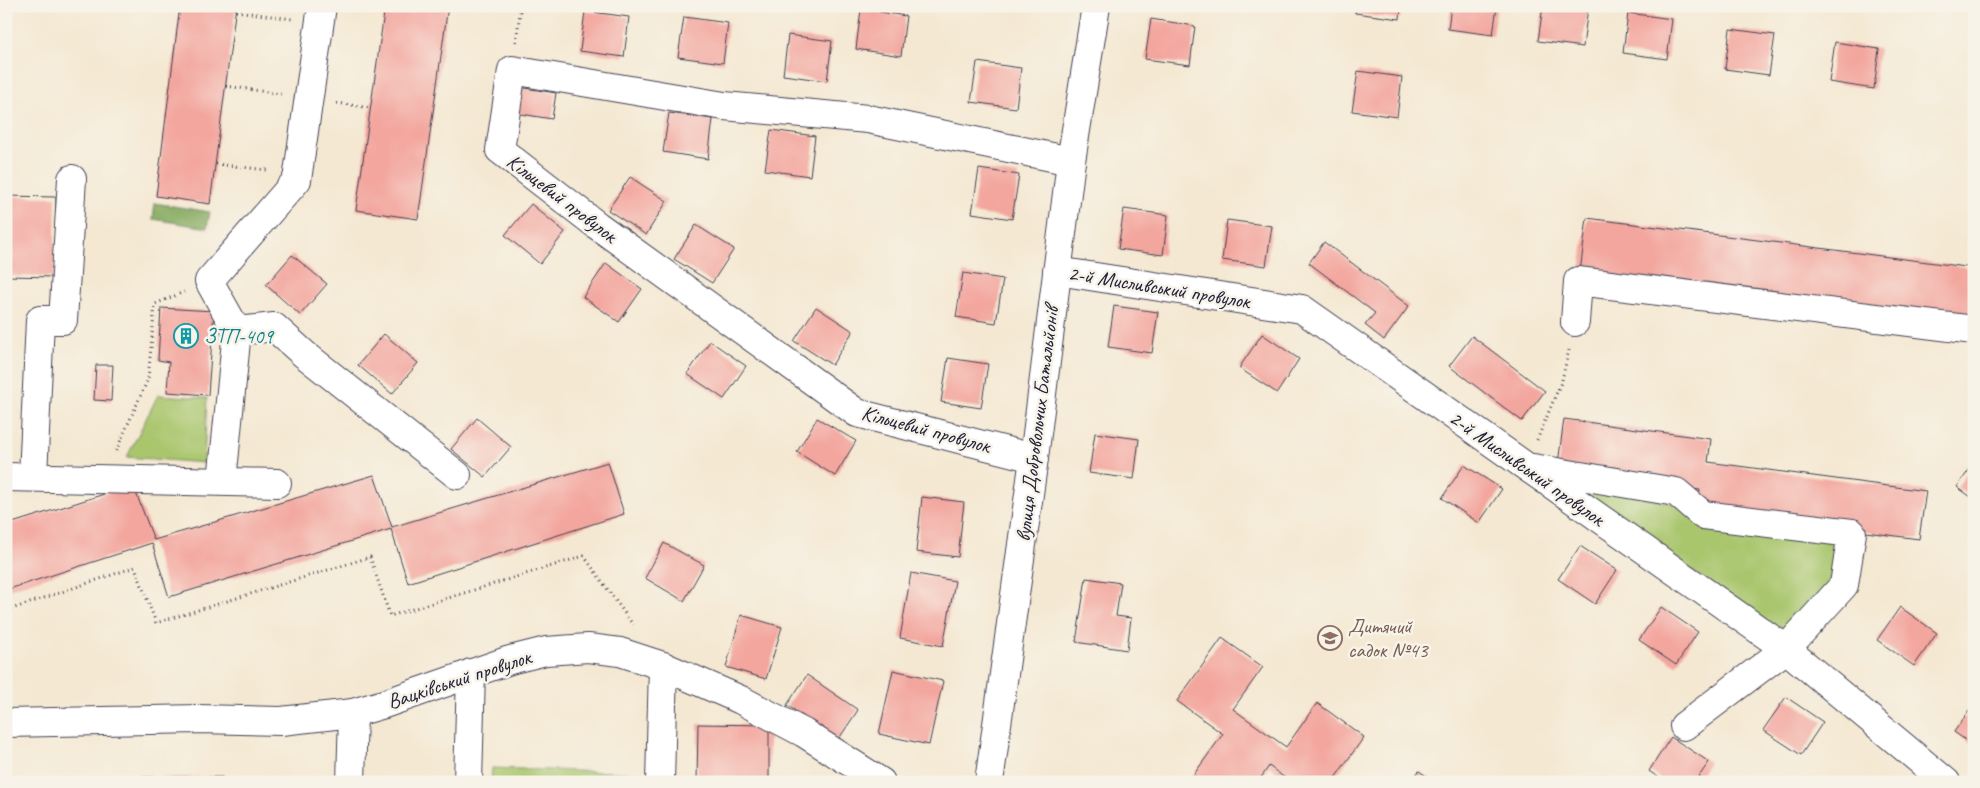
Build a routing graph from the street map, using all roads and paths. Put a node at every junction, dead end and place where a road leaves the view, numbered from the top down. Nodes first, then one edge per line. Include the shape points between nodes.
1 (521, 6) edge
2 (1096, 6) edge
3 (236, 11) dead end
4 (321, 15) edge
5 (512, 70) junction
6 (226, 86) dead end
7 (309, 99) junction
8 (371, 108) dead end
9 (1071, 162) junction
10 (216, 164) dead end
11 (298, 174) junction
12 (72, 179) dead end
13 (1057, 271) junction
14 (209, 281) junction
15 (1575, 322) joint
16 (1974, 330) edge
17 (237, 331) junction
18 (1034, 458) junction
19 (1526, 467) junction
20 (457, 475) dead end
21 (20, 477) edge
22 (103, 479) junction
23 (222, 481) junction
24 (277, 483) dead end
25 (6, 611) edge
26 (634, 627) dead end
27 (1786, 649) junction
28 (663, 666) junction
29 (471, 673) junction
30 (353, 712) junction
31 (6, 723) edge
32 (1684, 726) dead end
33 (350, 782) edge
34 (468, 782) edge
35 (660, 782) edge
36 (881, 782) edge
37 (989, 782) edge
38 (1946, 782) edge

1 - 5 path
2 - 9 street, вулиця Добровольчих Батальйонів
3 - 4 path
4 - 7 street
5 - 9 street via 724,106 868,119
5 - 18 street, Кільцевий провулок via 500,150 598,226 857,413
6 - 7 path
7 - 8 path
7 - 11 street
9 - 13 street, вулиця Добровольчих Батальйонів
10 - 11 path
11 - 14 street via 297,180
12 - 21 street via 63,320 40,320
13 - 18 street, вулиця Добровольчих Батальйонів
13 - 19 street, 2-й Мисливський провулок via 1302,309
14 - 17 street
14 - 22 path via 155,304 148,379
15 - 16 street via 1578,281
15 - 19 path via 1562,380
17 - 20 street via 274,327
17 - 23 street
18 - 37 street, вулиця Добровольчих Батальйонів
19 - 27 street, 2-й Мисливський провулок
19 - 27 street via 1676,492 1703,515 1852,533 1844,585
21 - 22 street
22 - 23 street
23 - 24 street
25 - 26 path via 135,567 156,623 370,557 390,616 584,556
27 - 32 street
27 - 38 street, 2-й Мисливський провулок
28 - 29 street, Вацківський провулок via 620,652 588,648 546,651
28 - 35 street
28 - 36 street, Вацківський провулок via 765,712
29 - 30 street, Вацківський провулок
29 - 34 street
30 - 31 street, Вацківський провулок via 281,721 199,719
30 - 33 street

